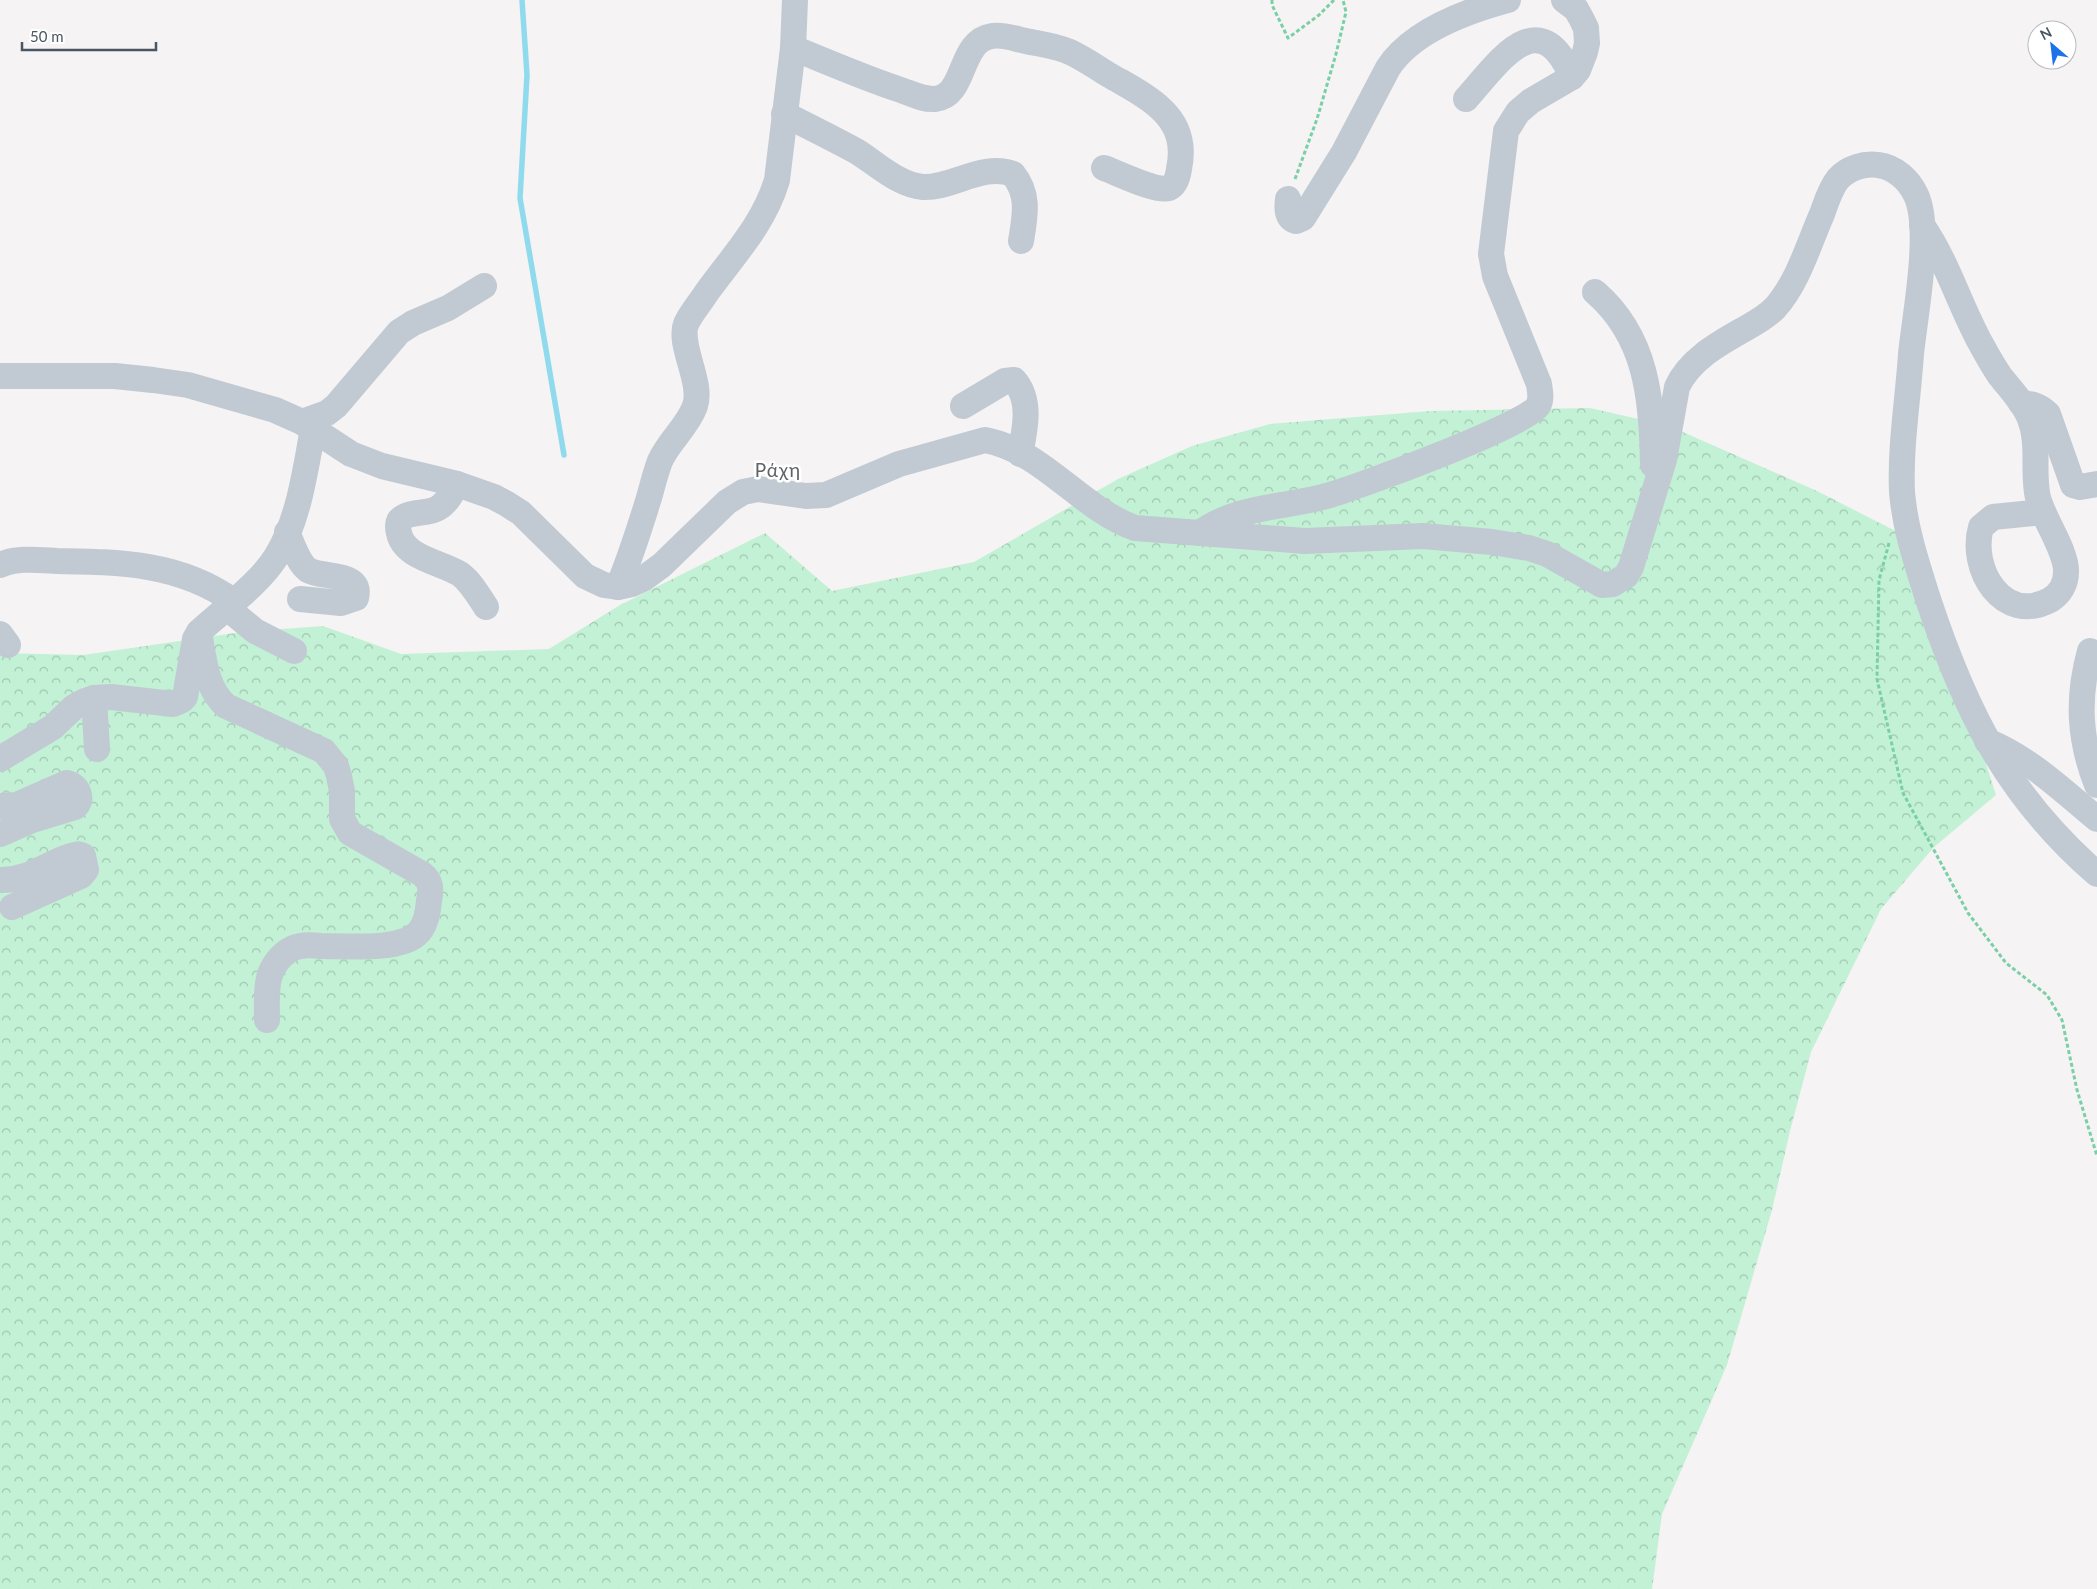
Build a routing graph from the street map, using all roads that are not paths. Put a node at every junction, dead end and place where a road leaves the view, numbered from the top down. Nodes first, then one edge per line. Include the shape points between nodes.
1 (794, 0) edge
2 (1508, 0) edge
3 (1564, 0) edge
4 (793, 48) junction
5 (1572, 77) junction
6 (1466, 99) dead end
7 (784, 114) junction
8 (1104, 168) dead end
9 (1288, 199) road end
10 (1922, 225) junction
11 (1021, 241) dead end
12 (484, 286) dead end
13 (1595, 292) dead end
14 (0, 376) edge
15 (2021, 403) junction
16 (963, 406) dead end
17 (308, 425) junction
18 (1020, 454) junction
19 (456, 484) junction
20 (2097, 484) edge
21 (1654, 490) junction
22 (2043, 512) dead end
23 (288, 532) junction
24 (1200, 533) junction
25 (0, 565) edge
26 (618, 587) junction
27 (300, 599) dead end
28 (230, 604) junction
29 (486, 607) dead end
30 (199, 632) junction
31 (294, 651) dead end
32 (2090, 651) dead end
33 (94, 698) junction
34 (1987, 741) junction
35 (97, 749) dead end
36 (0, 759) edge
37 (2097, 785) edge
38 (0, 806) edge
39 (2097, 819) edge
40 (0, 834) edge
41 (2097, 874) edge
42 (0, 880) edge
43 (12, 906) dead end
44 (267, 1020) dead end

1 - 4 street
2 - 9 street via 1463,16 1408,44 1388,68 1344,152 1303,218 1296,221 1290,217
3 - 5 street via 1576,9 1586,28 1587,43 1582,62
4 - 7 street
4 - 8 street via 864,78 934,99 948,94 974,46 988,37 1006,37 1071,52 1160,107 1181,142 1178,176 1169,188 1151,186
5 - 6 street via 1554,45 1542,40 1526,40 1508,53
5 - 24 street via 1531,101 1518,112 1506,131 1491,254 1495,276 1539,384 1541,396 1538,405 1517,420 1467,443 1374,480 1328,496 1237,514
7 - 11 street via 902,180 922,187 985,173 1012,174 1026,202
7 - 26 street via 777,180 771,200 744,245 685,327 695,380 695,406 661,460
10 - 15 street via 1944,260 1982,347
10 - 21 street via 1917,197 1893,169 1882,165 1857,166 1838,180 1793,281 1775,308 1707,353 1682,376 1677,387 1664,460
10 - 34 street via 1921,270 1902,446 1902,491 1906,522 1922,579 1962,690
12 - 17 street via 399,332 336,406
13 - 21 street via 1618,315 1628,331 1645,379 1651,417
14 - 17 street via 115,376 188,385 275,410
15 - 20 street via 2041,407 2048,414 2073,484 2080,488
15 - 22 street via 2035,437 2035,473
16 - 18 street via 1005,381 1014,380 1023,396 1026,419
17 - 19 street via 351,454 382,466
17 - 23 street via 300,490
18 - 24 street via 1122,524 1156,531
18 - 26 street via 994,442 976,441 899,464 826,495 806,496 758,489 743,492 727,502 662,565 632,584
19 - 26 street via 494,497 522,513 585,576 604,585
19 - 29 street via 438,509 408,515 399,521 399,535 404,545 416,554 461,575
21 - 24 street via 1631,567 1626,576 1606,585 1596,583 1547,554 1492,542 1423,536 1305,541
23 - 27 street via 305,567 312,572 346,579 356,586 356,598 348,602
23 - 28 street via 276,557 264,572
25 - 28 street via 23,560 134,564 200,581 216,589
28 - 30 street
28 - 31 street via 255,631
30 - 33 street via 192,646 182,700 173,704
30 - 44 street via 207,675 218,699 226,706 324,751 336,766 342,792 342,820 350,834 422,874 431,888 424,925 411,939 398,944 300,946 288,951 272,966
32 - 37 street via 2082,678 2082,725 2087,759
33 - 35 street
33 - 36 street
34 - 39 street via 2027,762
34 - 41 street via 2025,799 2071,852
38 - 40 street via 17,805 67,783 76,788 80,800 75,807
42 - 43 street via 16,879 74,855 83,856 86,870 81,876

